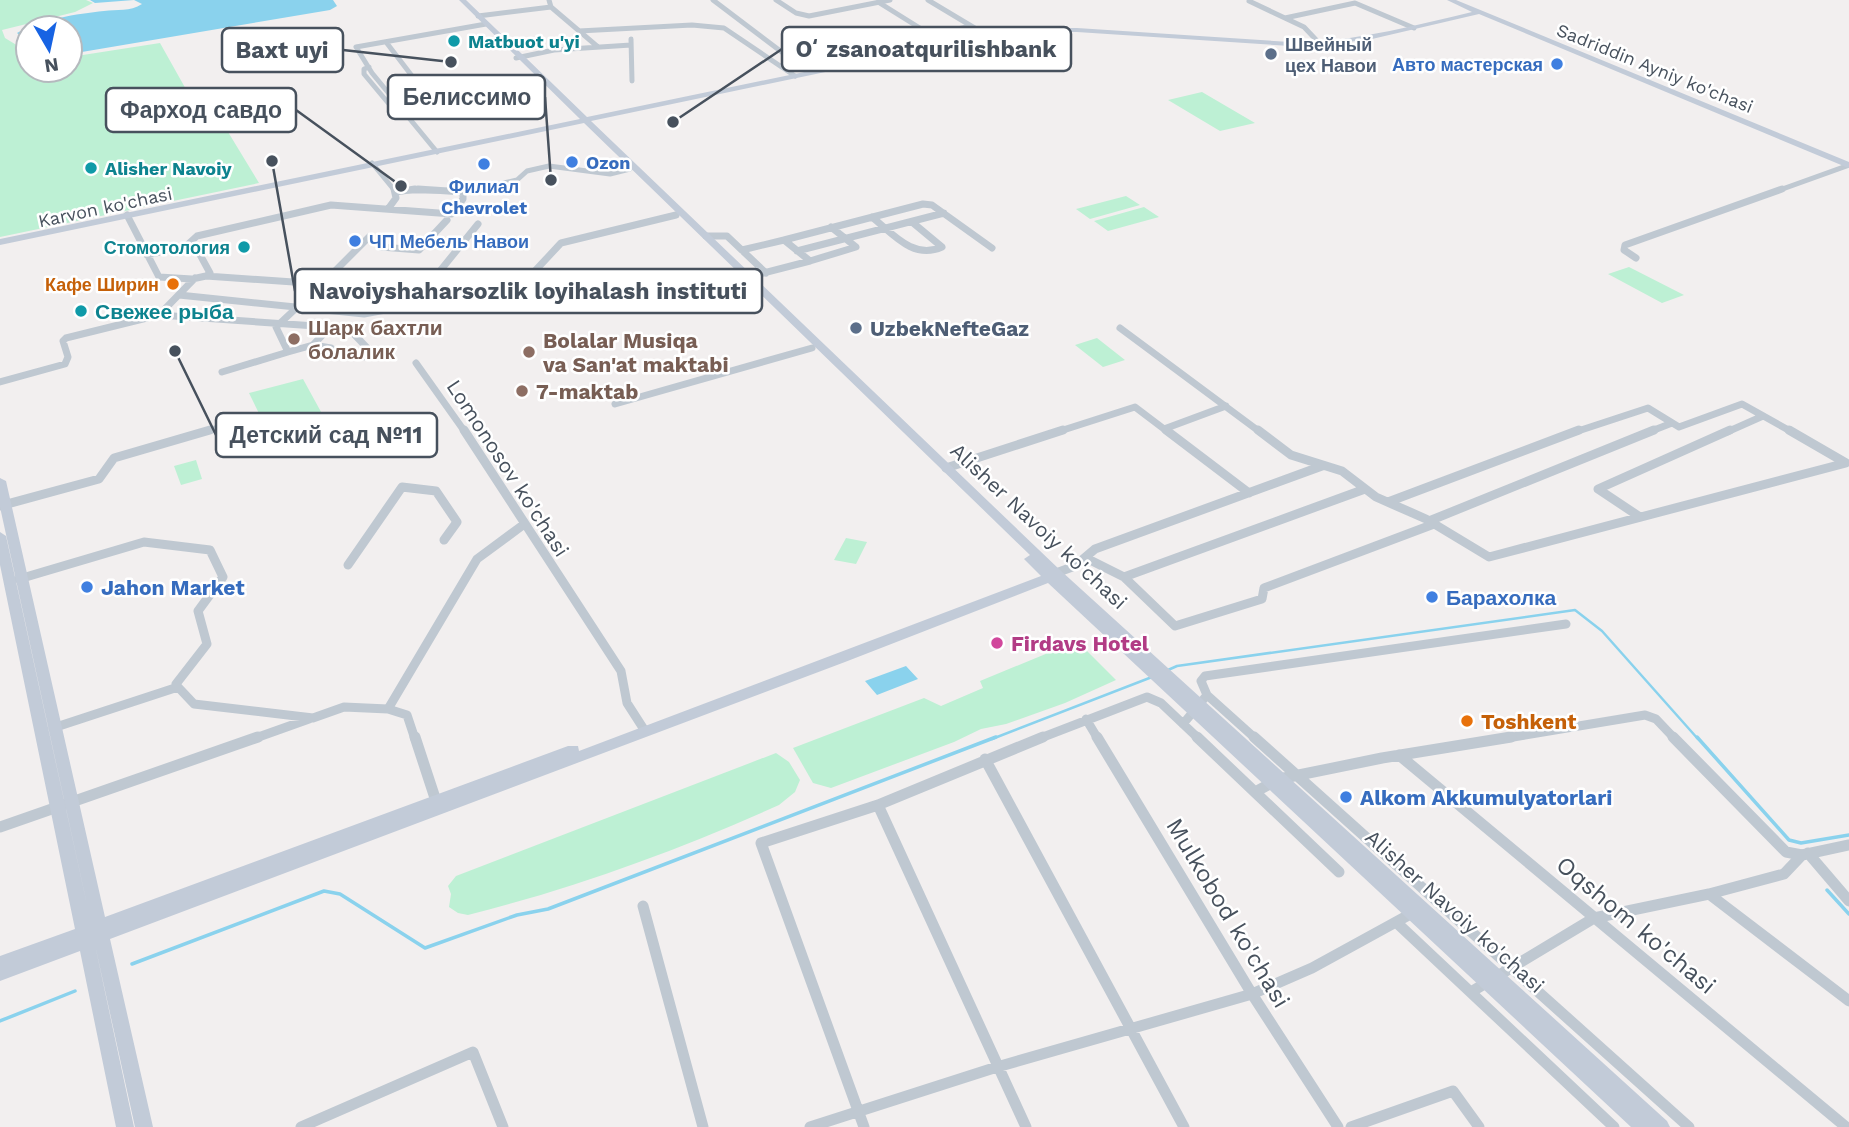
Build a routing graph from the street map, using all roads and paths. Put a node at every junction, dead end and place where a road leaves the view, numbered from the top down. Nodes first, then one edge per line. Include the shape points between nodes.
1 (459, 0) edge
2 (549, 0) edge
3 (713, 0) edge
4 (776, 0) edge
5 (890, 0) edge
6 (928, 0) edge
7 (1450, 0) edge
8 (878, 1) edge
9 (1249, 1) edge
10 (551, 7) junction
11 (1480, 12) junction
12 (1285, 18) junction
13 (482, 21) junction
14 (971, 26) junction
15 (1414, 28) junction
16 (579, 31) junction
17 (931, 35) junction
18 (988, 36) junction
19 (386, 42) junction
20 (1321, 45) junction
21 (598, 47) junction
22 (518, 58) junction
23 (369, 66) junction
24 (788, 67) junction
25 (412, 76) dead end
26 (795, 76) junction
27 (632, 81) dead end
28 (389, 104) dead end
29 (584, 120) junction
30 (436, 151) junction
31 (373, 164) junction
32 (1849, 165) edge
33 (629, 169) junction
34 (396, 192) junction
35 (463, 192) junction
36 (388, 209) junction
37 (944, 213) junction
38 (676, 215) junction
39 (128, 217) junction
40 (872, 217) junction
41 (447, 220) dead end
42 (912, 222) junction
43 (478, 224) dead end
44 (831, 227) junction
45 (887, 228) junction
46 (706, 236) junction
47 (369, 237) dead end
48 (846, 239) junction
49 (784, 240) junction
50 (0, 244) edge
51 (186, 246) junction
52 (381, 247) dead end
53 (992, 248) dead end
54 (742, 250) junction
55 (797, 251) junction
56 (147, 256) junction
57 (1636, 258) dead end
58 (810, 261) junction
59 (766, 272) junction
60 (533, 273) dead end
61 (206, 276) junction
62 (748, 277) junction
63 (195, 278) junction
64 (321, 284) junction
65 (436, 286) dead end
66 (427, 287) junction
67 (179, 295) junction
68 (770, 303) junction
69 (300, 306) junction
70 (159, 315) junction
71 (283, 322) junction
72 (330, 327) junction
73 (1120, 328) dead end
74 (313, 345) junction
75 (812, 348) junction
76 (288, 352) junction
77 (416, 363) dead end
78 (222, 372) dead end
79 (0, 382) edge
80 (861, 391) junction
81 (615, 404) dead end
82 (1226, 406) junction
83 (1763, 416) junction
84 (243, 421) dead end
85 (1672, 423) junction
86 (1164, 429) junction
87 (1322, 466) junction
88 (946, 468) junction
89 (0, 481) edge
90 (1365, 489) junction
91 (1249, 493) junction
92 (1388, 502) junction
93 (3, 505) edge
94 (1640, 517) junction
95 (1432, 522) junction
96 (523, 525) junction
97 (0, 536) edge
98 (443, 540) dead end
99 (1027, 555) junction
100 (1086, 558) junction
101 (348, 565) dead end
102 (1051, 575) junction
103 (1124, 577) junction
104 (16, 580) junction
105 (1026, 585) junction
106 (1065, 593) junction
107 (1566, 624) dead end
108 (1149, 665) junction
109 (178, 687) junction
110 (388, 709) junction
111 (1196, 709) junction
112 (313, 718) junction
113 (1086, 719) junction
114 (57, 727) junction
115 (643, 728) junction
116 (41, 731) junction
117 (1399, 755) junction
118 (985, 759) junction
119 (1300, 775) junction
120 (1274, 780) junction
121 (1255, 792) junction
122 (72, 800) junction
123 (437, 805) junction
124 (878, 805) junction
125 (56, 806) junction
126 (0, 827) edge
127 (1849, 845) edge
128 (1805, 854) junction
129 (1339, 872) dead end
130 (1709, 894) junction
131 (1849, 901) edge
132 (643, 906) dead end
133 (1416, 911) junction
134 (1594, 918) junction
135 (1397, 923) junction
136 (101, 931) junction
137 (83, 938) junction
138 (0, 963) edge
139 (1513, 968) junction
140 (0, 974) edge
141 (1491, 981) junction
142 (1471, 992) junction
143 (1252, 995) junction
144 (1849, 1002) edge
145 (1130, 1030) junction
146 (998, 1067) junction
147 (858, 1111) junction
148 (125, 1127) edge
149 (144, 1127) edge
150 (301, 1127) edge
151 (503, 1127) edge
152 (703, 1127) edge
153 (810, 1127) edge
154 (864, 1127) edge
155 (1026, 1127) edge
156 (1184, 1127) edge
157 (1338, 1127) edge
158 (1351, 1127) edge
159 (1479, 1127) edge
160 (1614, 1127) edge
161 (1643, 1127) edge
162 (1661, 1127) edge
163 (1689, 1127) edge
164 (1846, 1127) edge

1 - 13 main road, Alisher Navoiy ko'chasi
2 - 10 street
3 - 24 street via 787,57
4 - 8 street via 809,16
5 - 8 street
6 - 14 street
7 - 11 main road, Sadriddin Ayniy ko'chasi
8 - 17 street
9 - 12 street
10 - 13 street
10 - 16 street
11 - 15 main road, Karvon ko'chasi
11 - 32 main road, Sadriddin Ayniy ko'chasi
12 - 15 street via 1355,3
12 - 20 street via 1304,27
13 - 19 street
13 - 22 main road, Alisher Navoiy ko'chasi
14 - 17 street
14 - 18 street
15 - 20 main road, Karvon ko'chasi
16 - 21 street
16 - 24 street via 692,25 724,28
17 - 24 street
18 - 20 main road, Karvon ko'chasi via 1077,30
18 - 26 main road, Karvon ko'chasi
19 - 23 street via 356,47
19 - 25 street
21 - 22 street
21 - 27 street via 631,42
22 - 29 main road, Alisher Navoiy ko'chasi
23 - 28 street via 364,74
23 - 30 street
24 - 26 street
26 - 29 main road, Karvon ko'chasi
29 - 30 main road, Karvon ko'chasi
29 - 33 main road, Alisher Navoiy ko'chasi
29 - 46 main road, Alisher Navoiy ko'chasi
30 - 31 main road, Karvon ko'chasi
31 - 34 street
31 - 39 main road, Karvon ko'chasi
32 - 57 street via 1625,246
33 - 35 street via 610,174 548,166 527,171 517,180
33 - 38 main road, Alisher Navoiy ko'chasi
34 - 35 street
34 - 36 street
35 - 36 street via 452,214
36 - 51 street via 331,205 197,236
37 - 40 street via 923,204
37 - 42 street
37 - 53 street
38 - 60 street via 561,243
38 - 68 main road, Alisher Navoiy ko'chasi
39 - 50 main road, Karvon ko'chasi
39 - 56 street
40 - 44 street
40 - 45 street
41 - 52 street via 419,250
42 - 45 street
42 - 45 street via 942,247 919,253
43 - 66 street
44 - 48 street
44 - 49 street
45 - 48 street
46 - 54 street via 727,236
46 - 62 main road, Alisher Navoiy ko'chasi
47 - 64 street
48 - 55 street
48 - 58 street via 856,247
49 - 54 street
49 - 55 street
51 - 56 street
51 - 61 street via 198,251 210,273
54 - 59 street
55 - 58 street
56 - 63 street via 159,277
58 - 59 street
59 - 62 street
61 - 63 street
61 - 64 street
62 - 68 main road, Alisher Navoiy ko'chasi
63 - 67 street
64 - 69 street
65 - 66 street
66 - 69 street via 409,302 377,313
67 - 69 street
67 - 70 street
68 - 75 main road, Alisher Navoiy ko'chasi
68 - 80 main road, Alisher Navoiy ko'chasi
69 - 71 street
70 - 71 street
70 - 79 street via 71,336 64,341 65,364
71 - 72 street
71 - 76 street via 276,327
72 - 74 street
72 - 74 street via 349,329 373,354 328,354 331,348
73 - 82 street
74 - 76 street
75 - 80 main road, Alisher Navoiy ko'chasi
75 - 81 street
76 - 78 street
77 - 96 street, Lomonosov ko'chasi
80 - 88 main road, Alisher Navoiy ko'chasi
80 - 99 main road, Alisher Navoiy ko'chasi
82 - 86 street
82 - 87 street via 1292,455
83 - 85 street via 1742,404 1679,427
83 - 94 street via 1598,489
83 - 94 street via 1846,463
84 - 93 street via 134,451 114,458 99,479
85 - 92 street via 1648,408
85 - 95 street
86 - 88 street via 1135,407
86 - 91 street
87 - 90 street via 1342,471
87 - 91 street
88 - 102 main road, Alisher Navoiy ko'chasi
89 - 93 main road
90 - 92 street
90 - 103 street
91 - 100 street via 1095,549
92 - 95 street
93 - 104 main road
94 - 95 street via 1489,557
95 - 103 street via 1264,588 1262,598 1175,626
96 - 110 street via 477,559
96 - 115 street, Lomonosov ko'chasi via 621,671 627,703
97 - 104 main road
98 - 101 street via 457,522 436,491 402,488
99 - 102 main road, Alisher Navoiy ko'chasi
99 - 105 main road via 1032,573
100 - 102 street
100 - 103 street
102 - 105 main road
102 - 106 main road, Alisher Navoiy ko'chasi
102 - 108 main road, Alisher Navoiy ko'chasi
104 - 109 street via 144,542 210,550 223,577 198,611 207,644
104 - 114 main road
104 - 116 main road
105 - 106 main road
105 - 115 main road
106 - 108 main road, Alisher Navoiy ko'chasi
107 - 111 street via 1205,676 1200,681
108 - 111 main road, Alisher Navoiy ko'chasi
109 - 112 street via 194,704
109 - 114 street
110 - 112 street via 344,707
110 - 123 street via 407,715
111 - 113 street via 1147,697
111 - 119 street
111 - 120 main road, Alisher Navoiy ko'chasi
111 - 121 street
112 - 122 street
113 - 118 street
113 - 143 street, Mulkobod ko'chasi
114 - 116 street
114 - 122 main road
115 - 123 main road
116 - 125 main road
117 - 119 street
117 - 128 street via 1651,716 1786,852
117 - 134 street, Oqshom ko'chasi
118 - 124 street
118 - 145 street
119 - 120 street
119 - 139 street
120 - 121 street
120 - 133 main road, Alisher Navoiy ko'chasi
121 - 129 street
122 - 125 street
122 - 136 main road
123 - 136 main road
124 - 146 street
124 - 147 street via 761,843
125 - 126 street
125 - 137 main road
127 - 128 street
128 - 130 street via 1784,873
128 - 131 street
130 - 134 street
130 - 144 street
132 - 152 street
133 - 135 street
133 - 141 main road, Alisher Navoiy ko'chasi
134 - 139 street
134 - 164 street, Oqshom ko'chasi
135 - 142 street
135 - 143 street
136 - 137 main road
136 - 149 main road
137 - 138 main road
137 - 140 main road
137 - 148 main road
139 - 141 street
139 - 163 street
141 - 142 street
141 - 161 main road, Alisher Navoiy ko'chasi
141 - 162 main road, Alisher Navoiy ko'chasi
142 - 160 street
143 - 145 street
143 - 157 street, Mulkobod ko'chasi
145 - 146 street
145 - 156 street
146 - 147 street
146 - 155 street
147 - 153 street
147 - 154 street
150 - 151 street via 474,1052
158 - 159 street via 1452,1091

